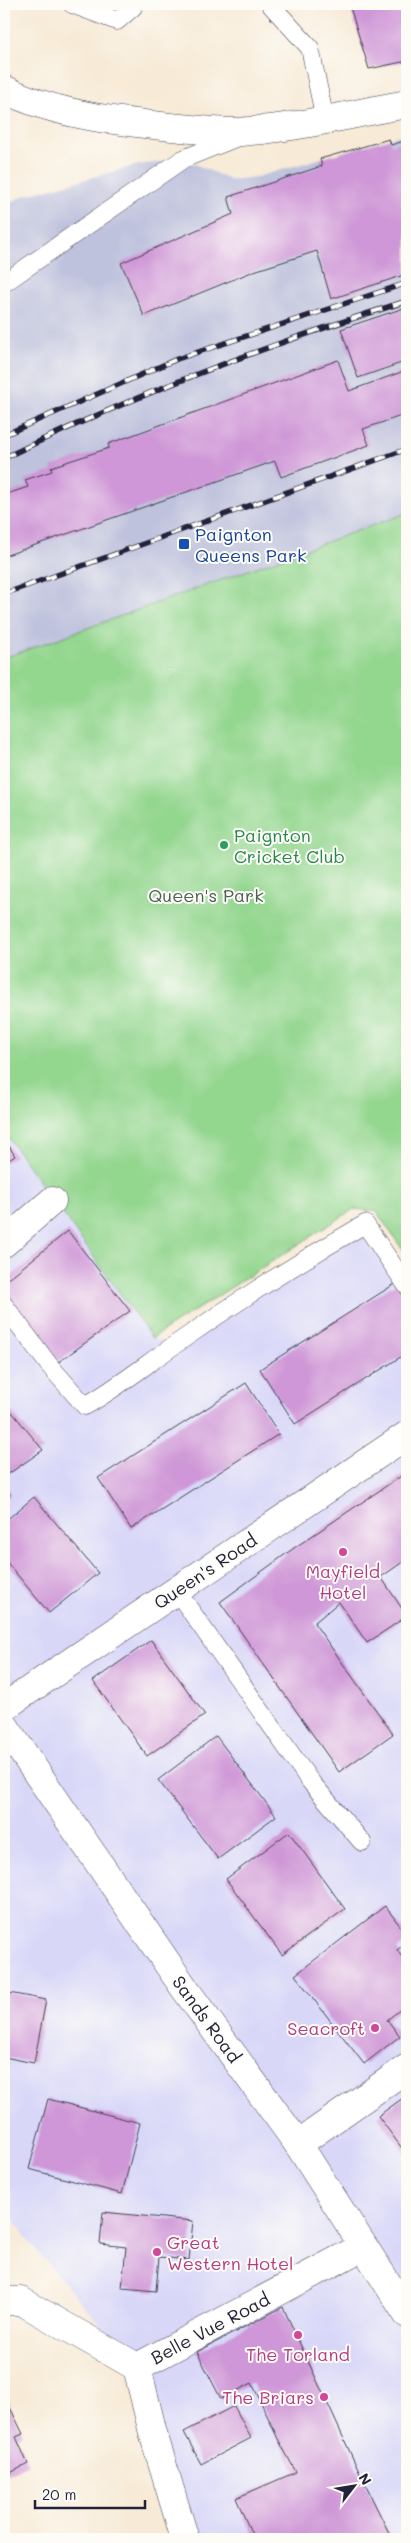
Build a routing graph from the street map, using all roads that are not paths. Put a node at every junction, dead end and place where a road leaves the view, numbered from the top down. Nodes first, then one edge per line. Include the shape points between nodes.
1 (72, 4) edge
2 (132, 4) edge
3 (270, 4) edge
4 (4, 89) edge
5 (407, 104) edge
6 (325, 120) junction
7 (250, 132) junction
8 (4, 283) edge
9 (52, 1202) dead end
10 (4, 1243) edge
11 (407, 1286) edge
12 (4, 1305) edge
13 (407, 1435) edge
14 (176, 1590) junction
15 (4, 1707) edge
16 (4, 1725) edge
17 (362, 1842) dead end
18 (407, 2068) edge
19 (298, 2144) junction
20 (362, 2247) junction
21 (4, 2301) edge
22 (407, 2314) edge
23 (137, 2367) junction
24 (185, 2539) edge

1 - 2 lane via 118,21 133,7
3 - 6 lane via 310,48
4 - 7 street via 84,115 127,122
5 - 6 street
6 - 7 street
7 - 8 lane via 184,159
9 - 10 street
11 - 12 lane via 365,1224 286,1269 113,1390 85,1406 49,1366
13 - 14 street, Queen's Road
14 - 15 street, Queen's Road
14 - 17 lane via 310,1781
16 - 19 street, Sands Road via 184,1989
18 - 19 street
19 - 20 street, Sands Road
20 - 22 street, Sands Road
20 - 23 street, Belle Vue Road
21 - 23 street, Belle Vue Road via 21,2301
23 - 24 street

